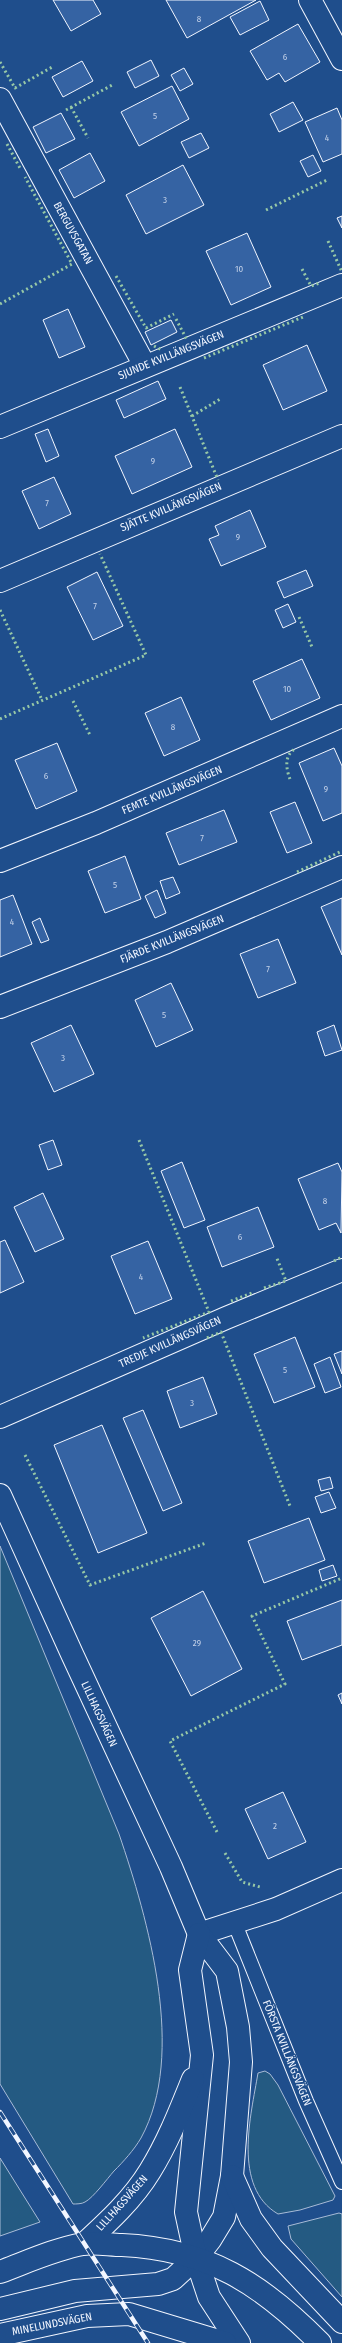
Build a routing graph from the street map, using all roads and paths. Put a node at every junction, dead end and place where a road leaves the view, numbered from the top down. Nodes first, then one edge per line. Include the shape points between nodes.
1 (310, 0) edge
2 (342, 59) edge
3 (0, 99) edge
4 (342, 285) edge
5 (146, 366) junction
6 (0, 427) edge
7 (342, 436) edge
8 (0, 581) edge
9 (342, 716) edge
10 (0, 861) edge
11 (342, 868) edge
12 (0, 1007) edge
13 (342, 1270) edge
14 (0, 1417) edge
15 (0, 1495) edge
16 (342, 1880) edge
17 (235, 1924) junction
18 (199, 1934) junction
19 (202, 2055) junction
20 (232, 2176) junction
21 (342, 2182) edge
22 (84, 2244) junction
23 (196, 2258) junction
24 (0, 2272) edge
25 (0, 2309) edge
26 (342, 2322) edge
27 (0, 2335) edge
28 (225, 2343) edge
29 (239, 2343) edge
30 (320, 2343) edge

1 - 2 street
3 - 5 street, BERGUVSGATAN
4 - 5 street, SJUNDE KVILLÄNGSVÄGEN
5 - 6 street, SJUNDE KVILLÄNGSVÄGEN
7 - 8 street, SJÄTTE KVILLÄNGSVÄGEN
9 - 10 street, FEMTE KVILLÄNGSVÄGEN via 96,823
11 - 12 street, FJÄRDE KVILLÄNGSVÄGEN via 167,942
13 - 14 street, TREDJE KVILLÄNGSVÄGEN
15 - 18 street, LILLHAGSVÄGEN via 171,1867
16 - 17 street
17 - 18 street
17 - 21 lane, FÖRSTA KVILLÄNGSVÄGEN via 306,2101
18 - 19 street, LILLHAGSVÄGEN via 190,1970
18 - 20 street, LILLHAGSVÄGEN via 227,1971 238,2027 242,2062
19 - 22 street, LILLHAGSVÄGEN via 172,2132 150,2171 125,2204
19 - 23 street, LILLHAGSVÄGEN via 186,2212
20 - 23 street, LILLHAGSVÄGEN via 224,2217
20 - 26 street, LILLHAGSVÄGEN via 251,2219 272,2248
22 - 23 street, LILLHAGSVÄGEN via 140,2246
22 - 24 street
23 - 25 street, LILLHAGSVÄGEN via 173,2279 158,2284 75,2291
23 - 29 street, LILLHAGSVÄGEN via 209,2297
23 - 30 street, LILLHAGSVÄGEN via 236,2274 266,2293
27 - 28 street, MINELUNDSVÄGEN via 87,2316 129,2314

